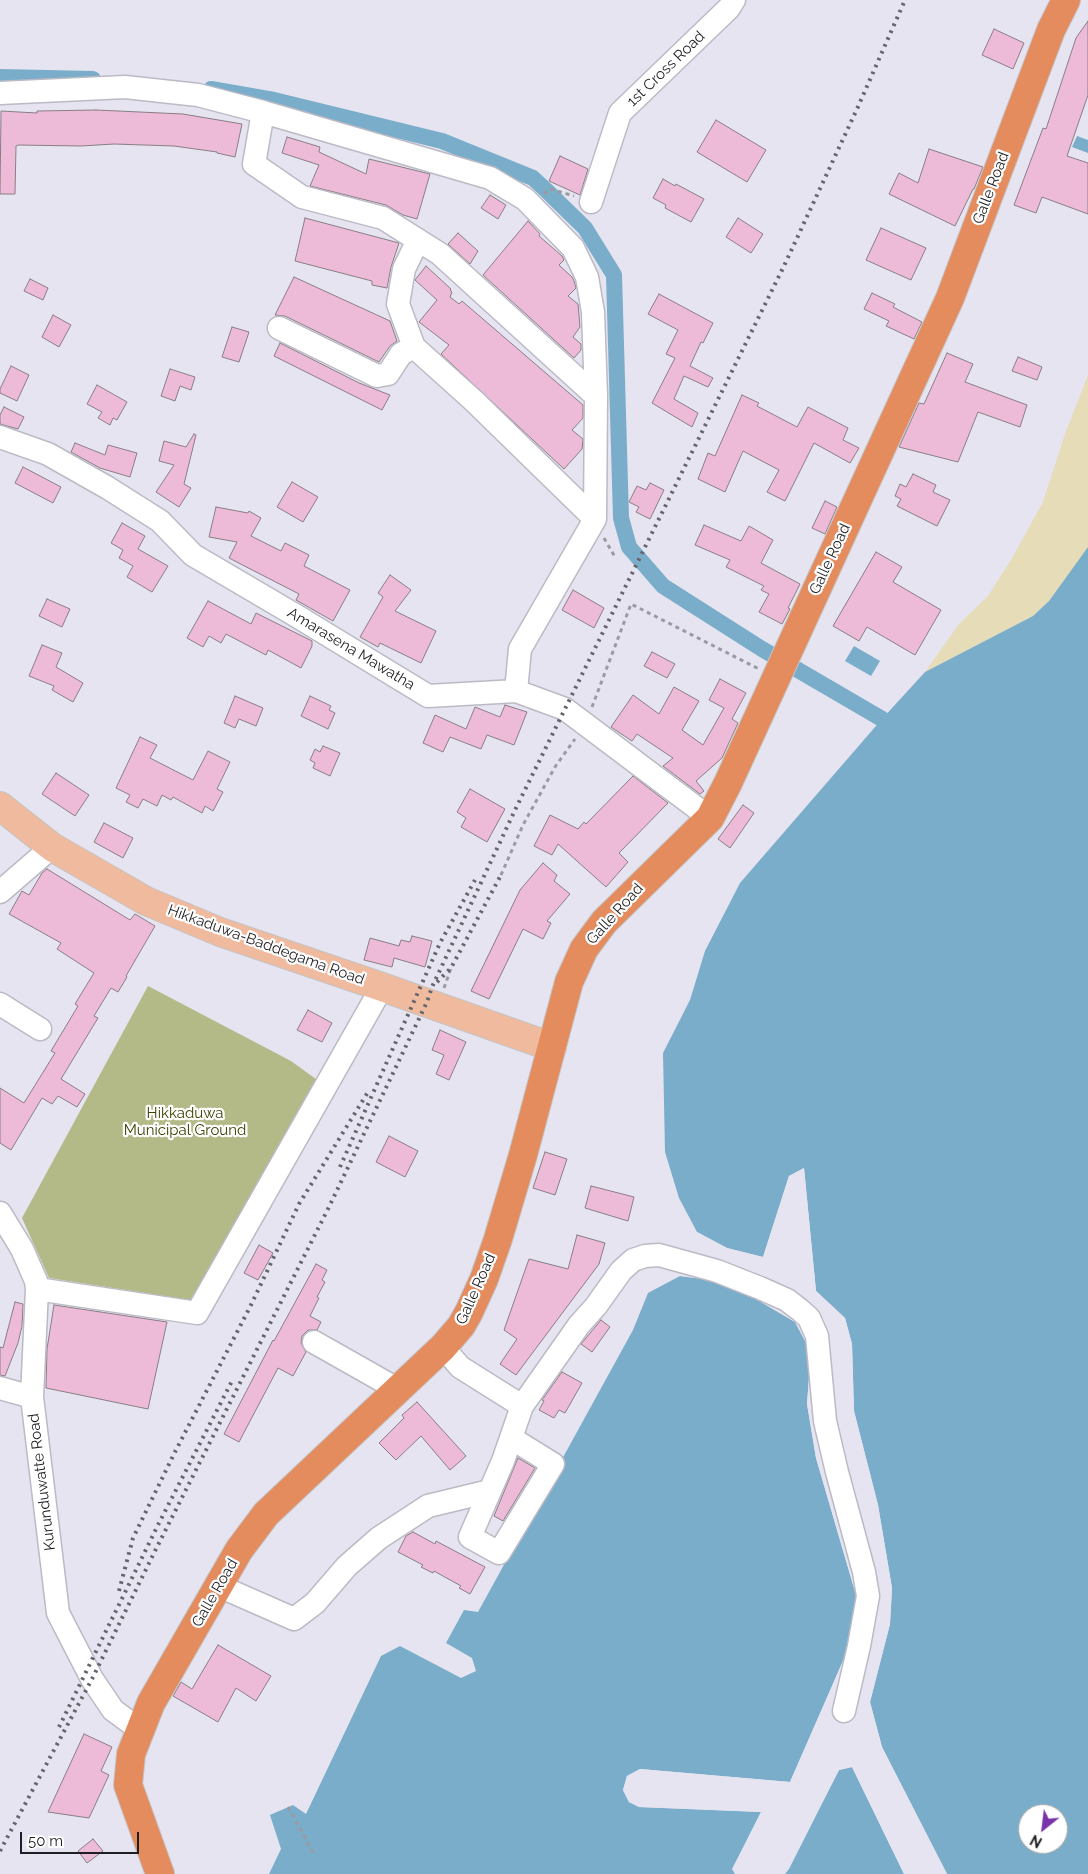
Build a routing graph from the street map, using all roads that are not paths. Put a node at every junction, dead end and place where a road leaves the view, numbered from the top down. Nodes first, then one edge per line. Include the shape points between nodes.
1 (734, 0) edge
2 (1066, 0) edge
3 (0, 93) edge
4 (263, 112) junction
5 (591, 202) road end
6 (418, 240) junction
7 (279, 328) dead end
8 (414, 347) junction
9 (596, 396) junction
10 (0, 438) edge
11 (595, 519) junction
12 (516, 691) junction
13 (0, 806) edge
14 (710, 818) junction
15 (52, 847) junction
16 (0, 892) edge
17 (382, 987) junction
18 (0, 1004) edge
19 (40, 1029) dead end
20 (552, 1047) junction
21 (0, 1214) edge
22 (37, 1289) junction
23 (314, 1342) dead end
24 (443, 1346) junction
25 (0, 1388) edge
26 (397, 1389) junction
27 (32, 1397) junction
28 (522, 1406) junction
29 (511, 1438) junction
30 (490, 1491) junction
31 (219, 1586) junction
32 (844, 1711) dead end
33 (140, 1730) junction
34 (160, 1874) edge

1 - 5 street, 1st Cross Road via 620,113
2 - 14 highway, Galle Road via 1051,30 950,298
3 - 4 street via 126,87 198,94
4 - 6 street via 254,164 302,197 383,218
4 - 9 street via 490,178 525,199 573,248 586,276 593,312
6 - 8 street via 404,269 398,304
6 - 9 street via 440,254
7 - 8 street via 377,376 388,374 402,354
8 - 11 street
9 - 11 street
10 - 12 street, Amarasena Mawatha via 48,454 108,488 160,521 193,555 428,696
11 - 12 street via 520,649
12 - 14 street, Amarasena Mawatha via 566,709
13 - 15 main road, Hikkaduwa-Baddegama Road
14 - 20 highway, Galle Road via 604,922 584,949 569,982
15 - 16 street
15 - 17 main road, Hikkaduwa-Baddegama Road via 146,901 220,932
17 - 20 main road, Hikkaduwa-Baddegama Road
17 - 22 street via 197,1313
18 - 19 street
20 - 24 highway, Galle Road via 523,1155 484,1279 461,1326
21 - 22 street, Kurunduwatte Road via 22,1249
22 - 27 street, Kurunduwatte Road
23 - 26 street
24 - 26 highway, Galle Road
24 - 28 street via 460,1367
25 - 27 street
26 - 31 highway, Galle Road via 266,1514
27 - 33 street, Kurunduwatte Road via 58,1613 92,1679 113,1710
28 - 29 street
28 - 32 street via 621,1271 633,1260 645,1256 678,1259 760,1288 787,1300 809,1318 817,1336 825,1421 868,1596
29 - 30 street
29 - 30 street via 553,1464 499,1554 470,1538
30 - 31 street via 428,1506 379,1538 347,1566 315,1603 294,1619
31 - 33 highway, Galle Road via 151,1703
33 - 34 highway, Galle Road via 130,1754 128,1785

